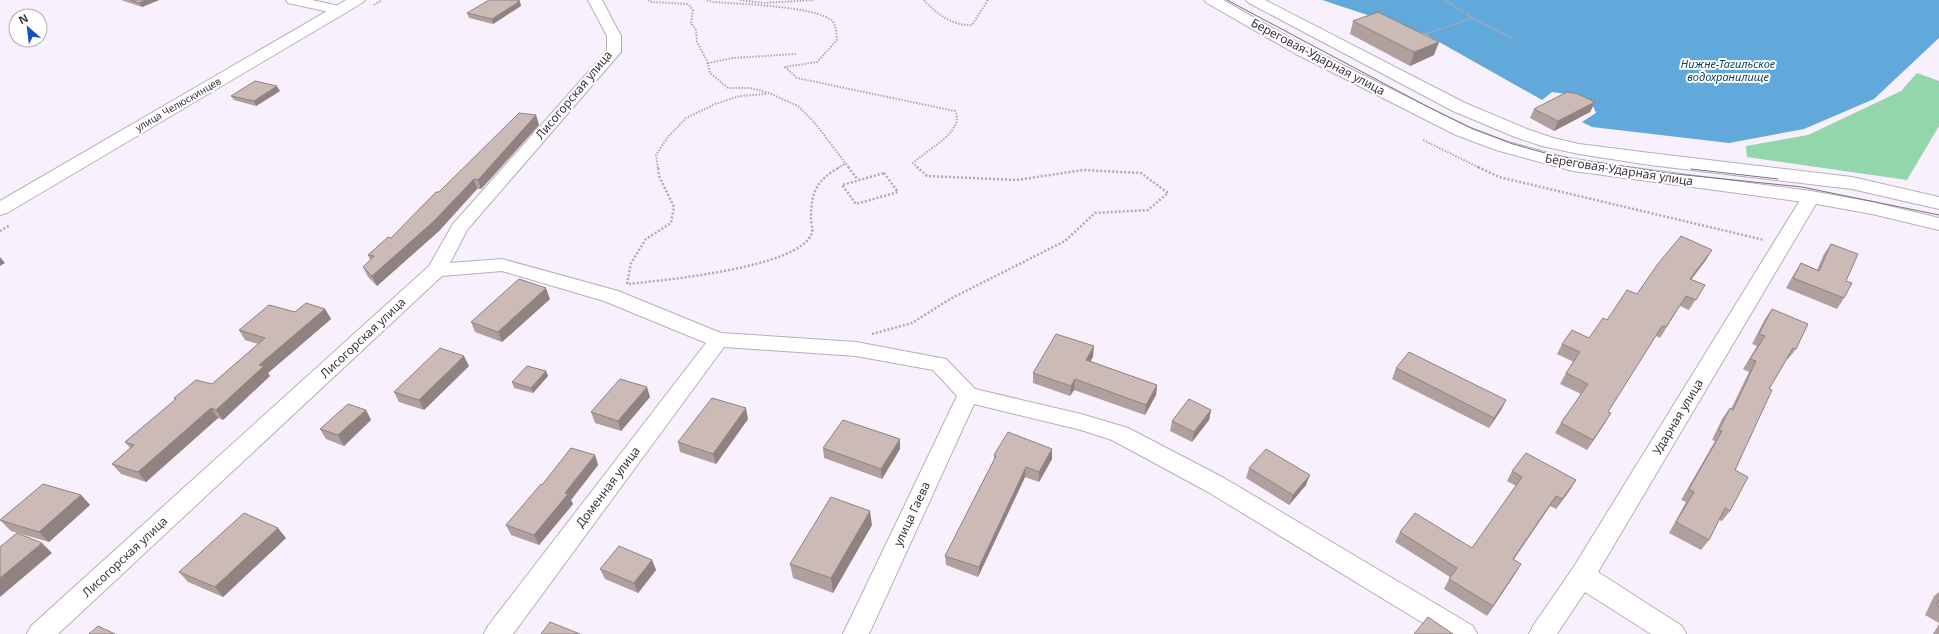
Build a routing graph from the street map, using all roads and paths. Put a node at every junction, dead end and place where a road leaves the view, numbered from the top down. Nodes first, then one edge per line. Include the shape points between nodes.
1 (293, 0) edge
2 (357, 0) edge
3 (594, 0) edge
4 (648, 0) edge
5 (707, 0) edge
6 (740, 0) edge
7 (814, 0) edge
8 (924, 0) edge
9 (988, 0) edge
10 (1212, 0) edge
11 (1254, 0) edge
12 (1445, 0) edge
13 (338, 10) junction
14 (1473, 18) junction
15 (1425, 34) edge
16 (1512, 38) dead end
17 (796, 54) dead end
18 (708, 63) junction
19 (769, 93) junction
20 (1423, 140) dead end
21 (846, 163) junction
22 (858, 180) junction
23 (1811, 197) junction
24 (1939, 203) edge
25 (0, 209) edge
26 (1939, 224) edge
27 (1783, 244) junction
28 (437, 270) junction
29 (628, 284) junction
30 (611, 296) junction
31 (868, 335) dead end
32 (719, 340) junction
33 (968, 395) junction
34 (1582, 576) junction
35 (40, 634) edge
36 (497, 634) edge
37 (856, 634) edge
38 (1464, 634) edge
39 (1542, 634) edge
40 (1673, 634) edge

1 - 13 street
2 - 13 main road, улица Челюскинцев
3 - 28 street, Лисогорская улица via 614,36 614,52 459,228
4 - 18 path via 688,4 693,10 691,23 696,30 696,42
5 - 31 path via 788,8 830,19 835,24 837,40 817,62 785,67 797,78 955,111 958,116 957,124 937,146 922,154 913,163 927,176 1017,180 1083,170 1141,173 1168,193 1148,210 1095,212 1065,240 950,299 912,322
6 - 7 path via 764,3
8 - 9 path via 931,8 964,26 972,25
10 - 23 main road, Береговая-Ударная улица via 1302,51 1462,131 1502,146 1573,165
11 - 24 main road, Береговая-Ударная улица via 1459,107 1548,142 1650,159 1852,183
12 - 14 path
13 - 25 main road, улица Челюскинцев
14 - 15 path
14 - 16 path
17 - 18 path via 733,58
18 - 19 path via 710,73 728,88 750,88
19 - 21 path via 798,106 815,123
19 - 29 path via 740,96 715,104 686,118 667,138 656,155 659,176 674,207 671,223 646,239 631,263
20 - 27 path via 1499,177
21 - 22 path
21 - 29 path via 829,172 815,186 811,206 812,233 802,246 763,262 718,273
22 - 22 path via 884,173 898,192 856,204 842,185
23 - 26 main road, Береговая-Ударная улица
23 - 27 street, Ударная улица
27 - 34 street, Ударная улица
28 - 30 street via 502,265
28 - 35 street, Лисогорская улица
29 - 30 path
30 - 32 street
32 - 33 street via 856,349 939,364
32 - 36 street, Доменная улица
33 - 37 street, улица Гаева
33 - 38 street via 1120,434 1216,485
34 - 39 street, Ударная улица
34 - 40 street

